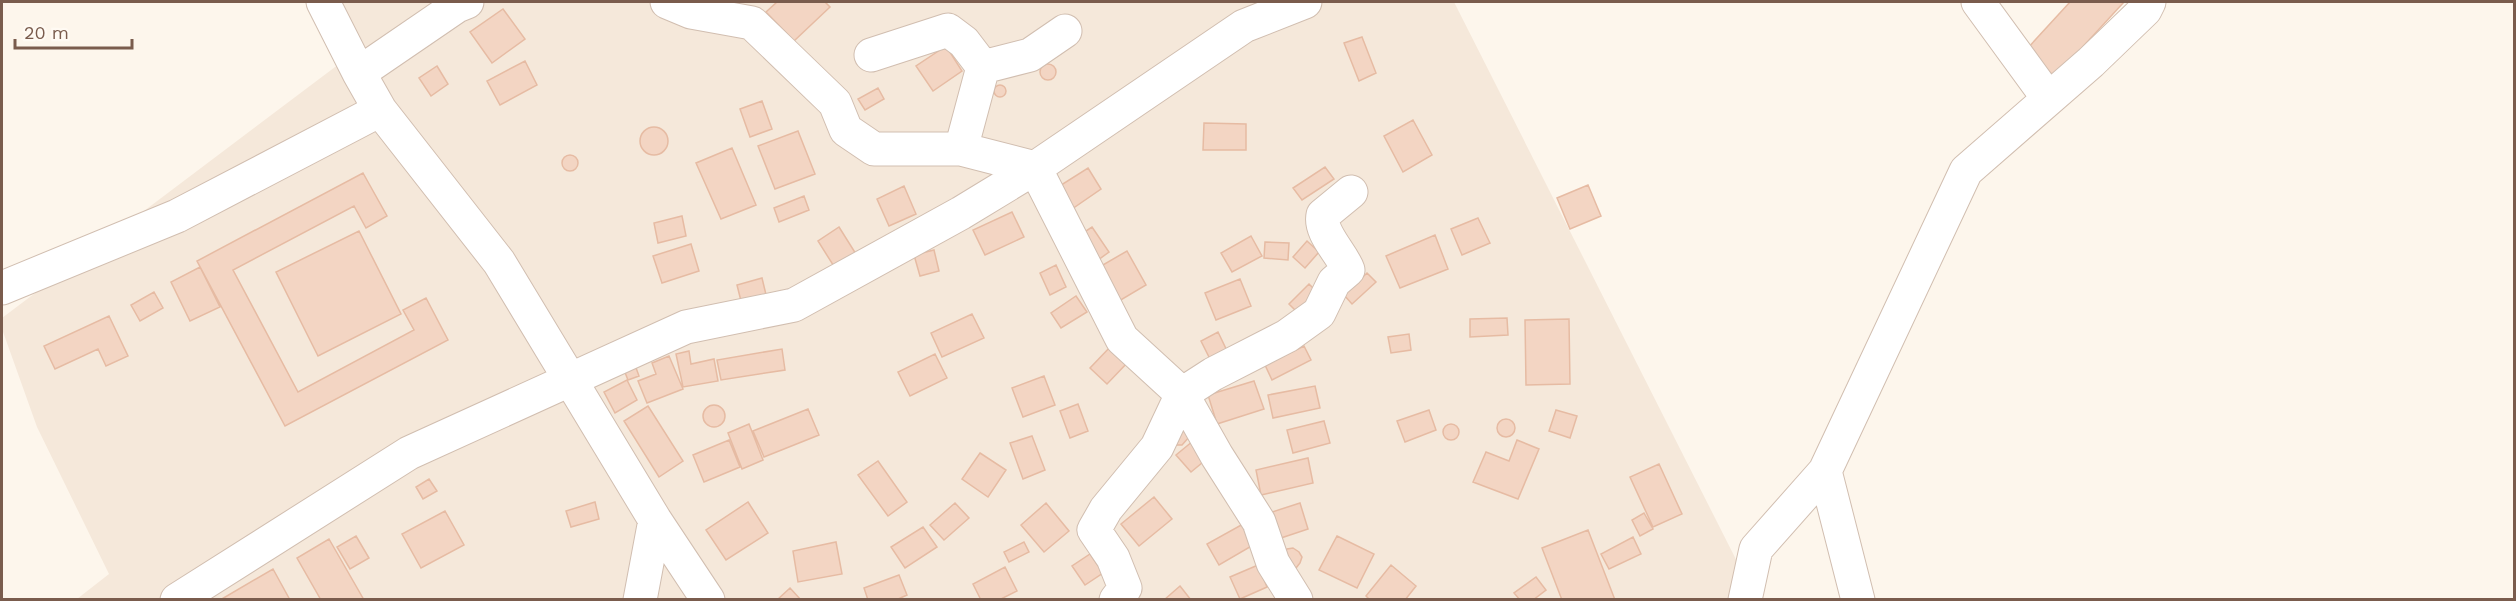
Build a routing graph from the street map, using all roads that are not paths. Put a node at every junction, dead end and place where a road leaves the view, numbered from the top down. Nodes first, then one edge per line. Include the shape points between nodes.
1 (323, 2) edge
2 (467, 2) edge
3 (667, 2) edge
4 (1305, 2) edge
5 (1978, 2) edge
6 (2149, 2) edge
7 (743, 10) edge
8 (1065, 31) dead end
9 (871, 55) dead end
10 (983, 67) junction
11 (359, 73) junction
12 (2049, 98) junction
13 (381, 110) junction
14 (961, 149) junction
15 (1035, 168) junction
16 (1351, 192) dead end
17 (2, 288) edge
18 (570, 378) junction
19 (1182, 394) junction
20 (1825, 471) junction
21 (654, 520) junction
22 (177, 600) edge
23 (640, 600) edge
24 (708, 600) edge
25 (1116, 600) edge
26 (1296, 600) edge
27 (1745, 600) edge
28 (1858, 600) edge

1 - 11 street
2 - 11 street
3 - 7 street via 691,12
4 - 15 street via 1244,26
5 - 12 street
6 - 12 street via 2091,62
7 - 14 street via 835,103 846,130 874,148
8 - 10 street via 1030,55
9 - 10 street via 948,30 964,42
10 - 14 street
11 - 13 street
12 - 20 street via 1966,171
13 - 17 street via 177,216
13 - 18 street via 499,262
14 - 15 street
15 - 18 street via 962,213 794,305 686,327
15 - 19 street via 1122,339
16 - 19 street via 1323,215 1323,226 1348,270 1334,282 1319,313 1287,336
18 - 21 street
18 - 22 street via 391,463
19 - 25 street via 1156,447 1094,530 1113,558 1125,588
19 - 26 street via 1259,522 1273,563
20 - 27 street via 1756,549
20 - 28 street
21 - 23 street
21 - 24 street

